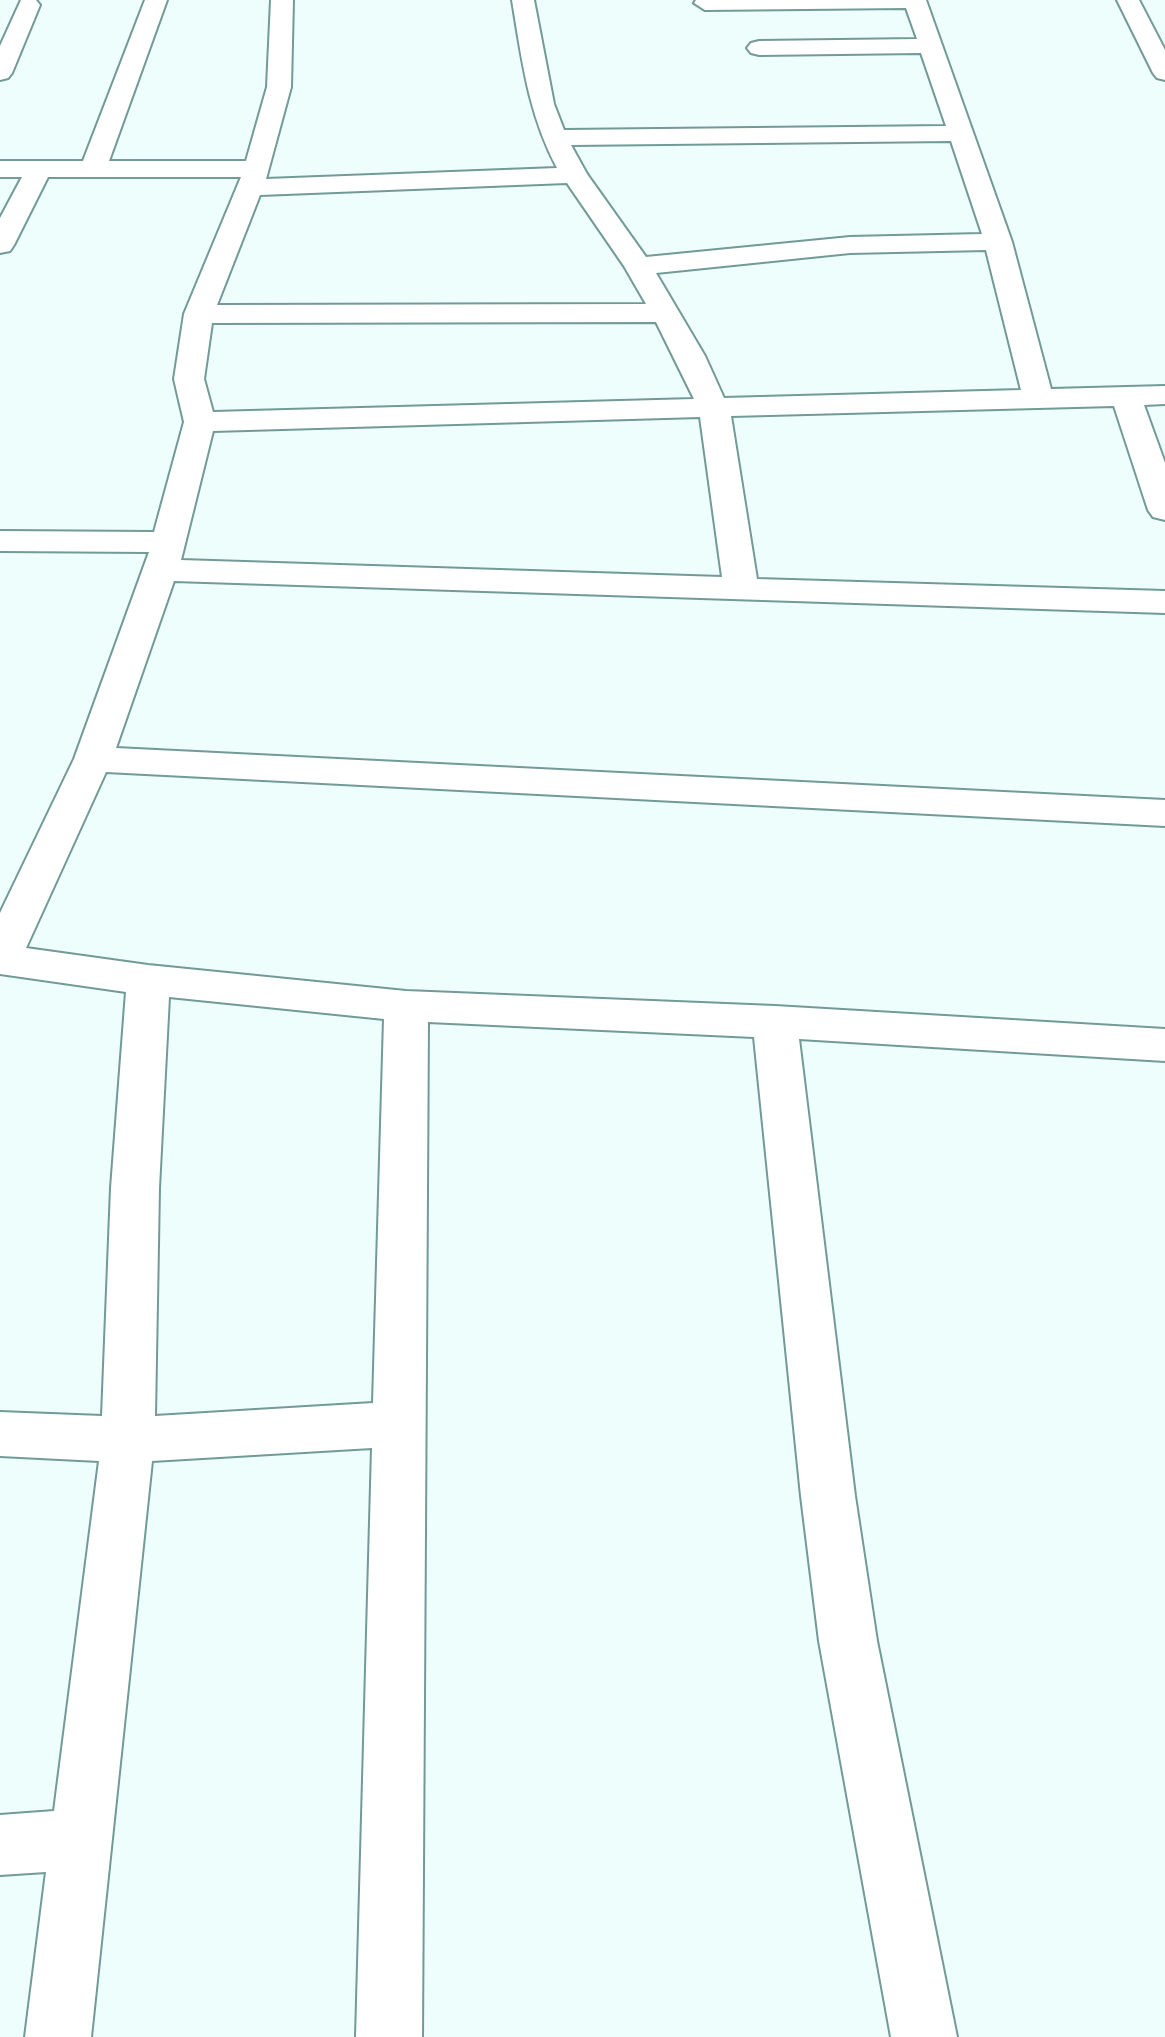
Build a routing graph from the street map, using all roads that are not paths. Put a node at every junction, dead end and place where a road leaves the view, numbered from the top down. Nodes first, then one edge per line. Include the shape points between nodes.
1 (53, 0) edge
2 (156, 0) edge
3 (282, 0) edge
4 (523, 0) edge
5 (915, 0) edge
6 (1128, 0) edge
7 (705, 3) dead end
8 (29, 5) junction
9 (0, 11) edge
10 (1158, 43) edge
11 (931, 46) junction
12 (759, 48) dead end
13 (0, 73) edge
14 (1165, 73) edge
15 (960, 133) junction
16 (554, 138) junction
17 (0, 169) edge
18 (38, 170) junction
19 (93, 170) junction
20 (574, 175) junction
21 (252, 179) junction
22 (998, 242) junction
23 (0, 245) edge
24 (638, 266) junction
25 (665, 313) junction
26 (199, 314) junction
27 (1165, 395) edge
28 (1126, 396) junction
29 (1039, 400) junction
30 (714, 409) junction
31 (200, 422) junction
32 (1165, 510) edge
33 (0, 541) edge
34 (163, 556) junction
35 (741, 587) junction
36 (1165, 602) edge
37 (93, 759) junction
38 (1165, 813) edge
39 (0, 958) edge
40 (148, 980) junction
41 (406, 1006) junction
42 (775, 1022) junction
43 (1165, 1045) edge
44 (399, 1424) junction
45 (0, 1434) edge
46 (128, 1440) junction
47 (81, 1839) junction
48 (0, 1845) edge
49 (58, 2037) edge
50 (389, 2037) edge
51 (924, 2037) edge

1 - 8 street
2 - 19 street
3 - 21 street via 279,87
4 - 16 street via 542,104
5 - 7 street
5 - 11 street
6 - 10 street
8 - 9 street
8 - 13 street
10 - 14 street
11 - 12 street
11 - 15 street
15 - 16 street
15 - 22 street
16 - 20 street
17 - 18 street
18 - 19 street
18 - 23 street
19 - 21 street
20 - 21 street
20 - 24 street
21 - 26 street
22 - 24 street via 850,245
22 - 29 street
24 - 25 street
25 - 26 street
25 - 30 street
26 - 31 street via 189,379
27 - 28 street
28 - 29 street
28 - 32 street
29 - 30 street
30 - 31 street
30 - 35 street
31 - 34 street
33 - 34 street
34 - 35 street
34 - 37 street
35 - 36 street
37 - 38 street
37 - 39 street
39 - 40 street
40 - 41 street
40 - 46 street
41 - 42 street
41 - 44 street
42 - 43 street
42 - 51 street via 848,1641
44 - 46 street
44 - 50 street
45 - 46 street
46 - 47 street
47 - 48 street
47 - 49 street

